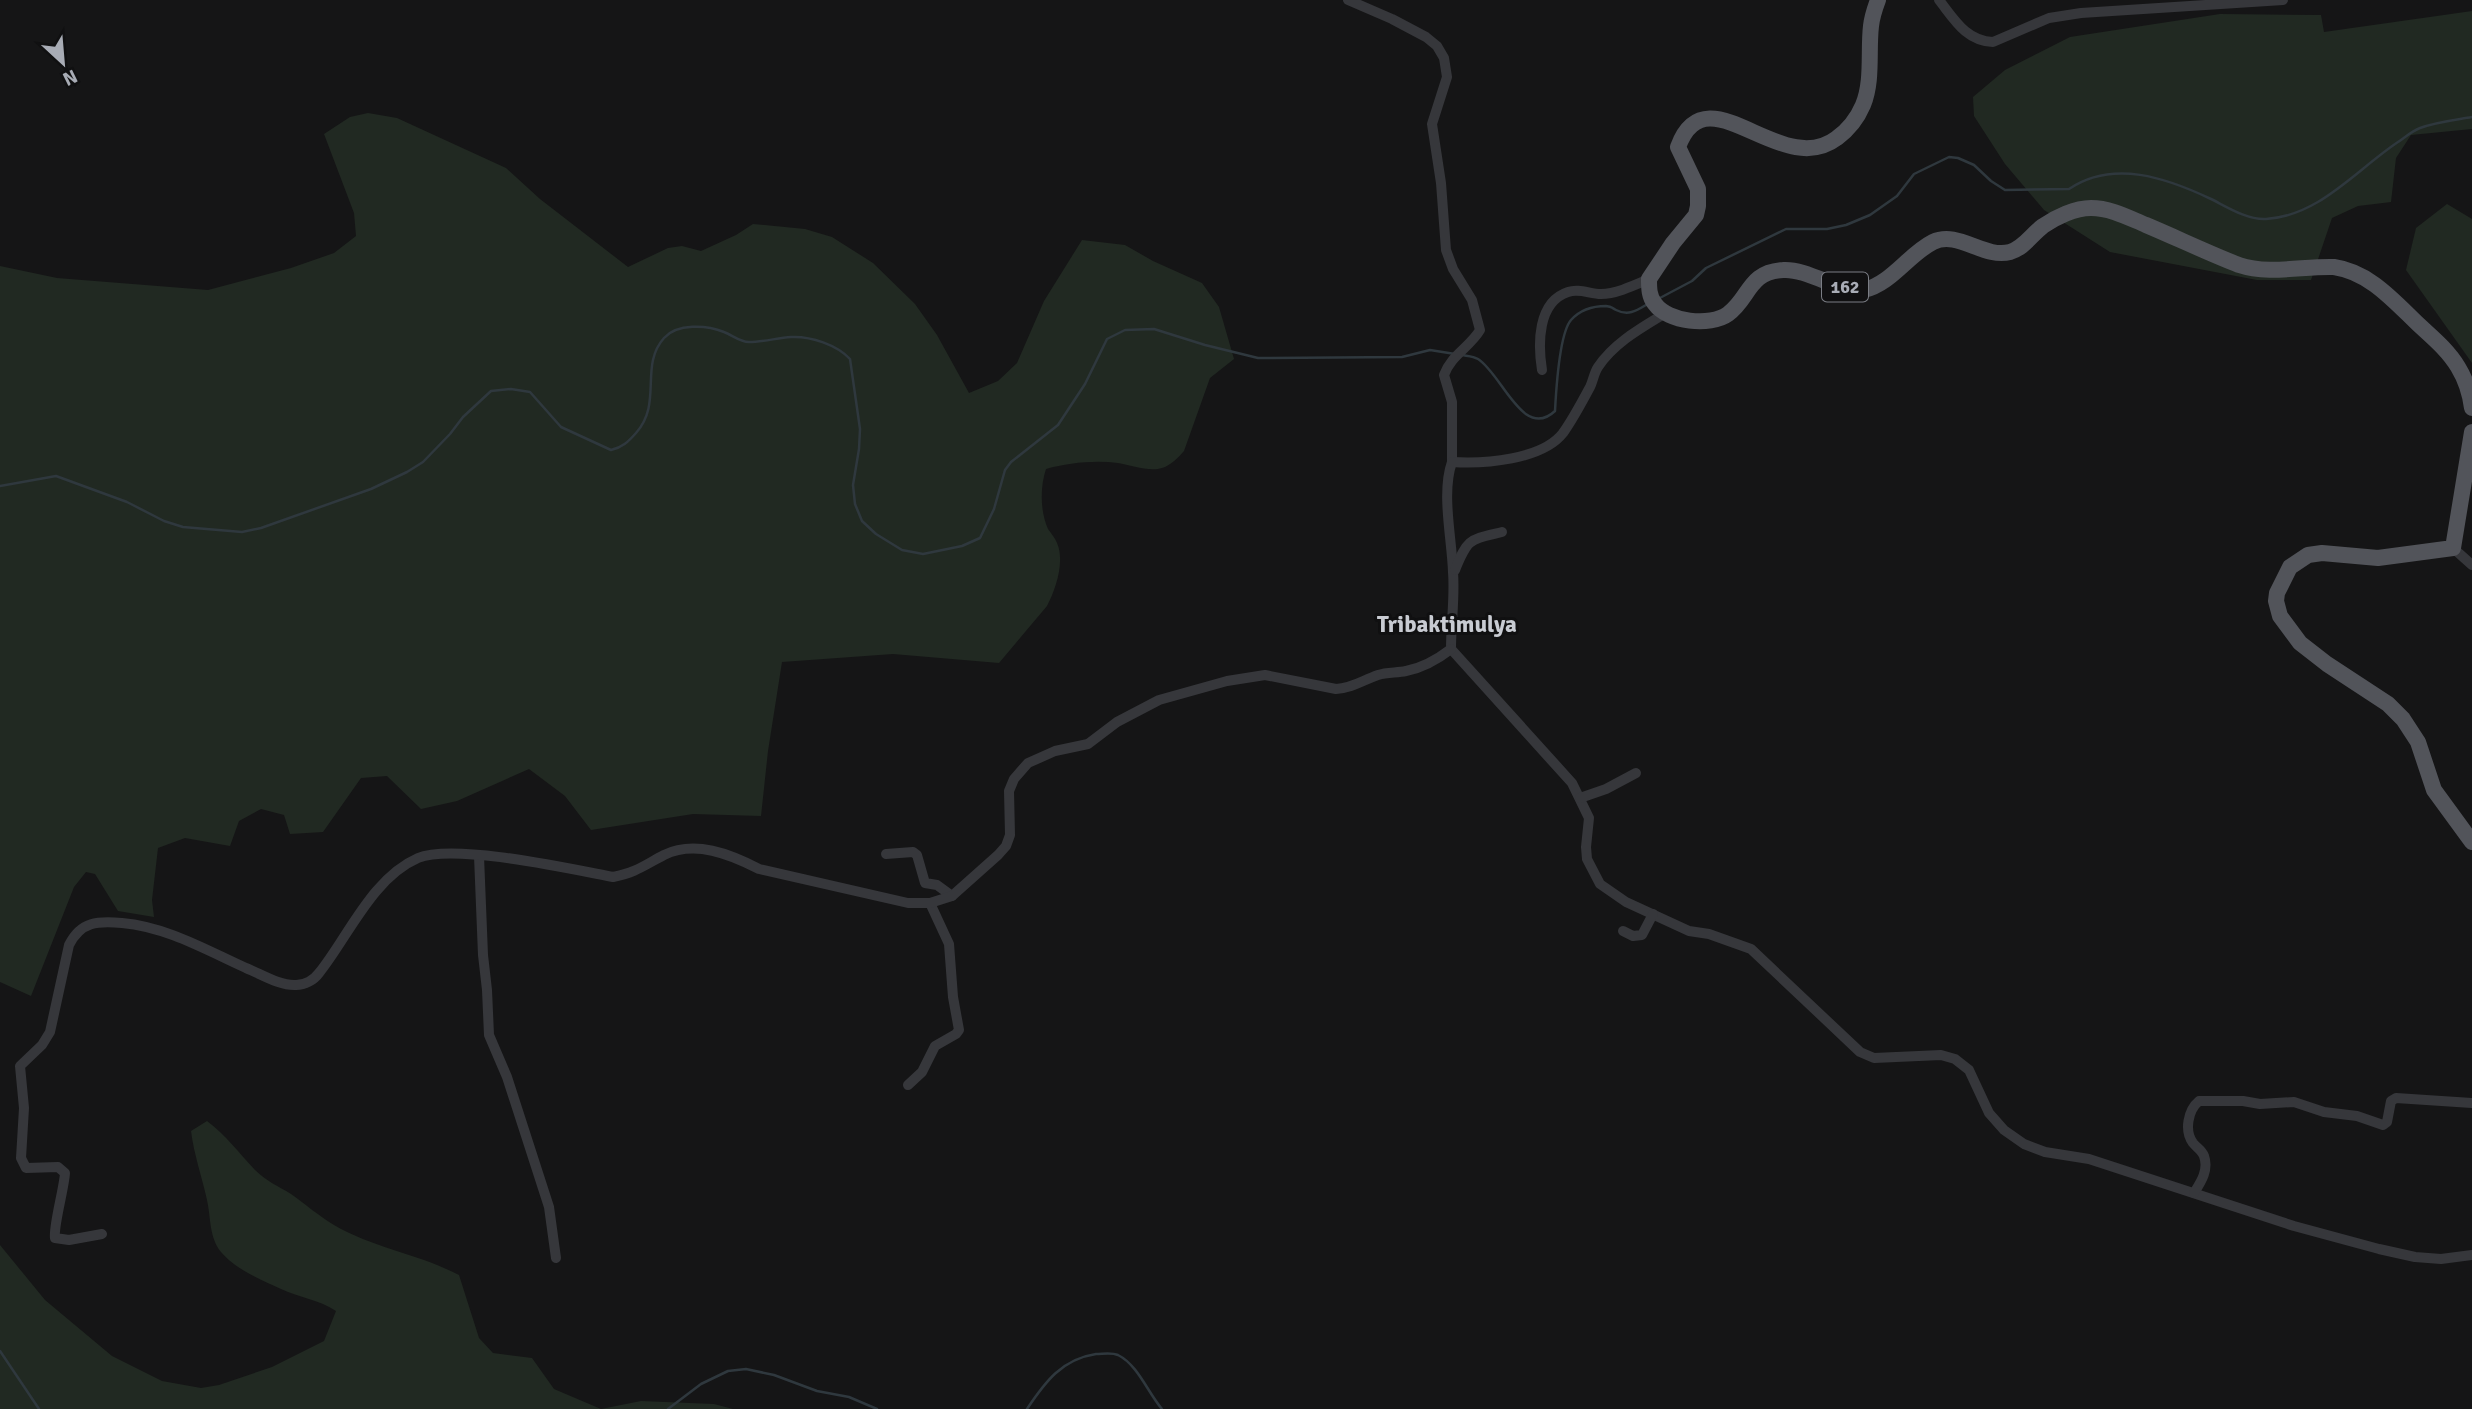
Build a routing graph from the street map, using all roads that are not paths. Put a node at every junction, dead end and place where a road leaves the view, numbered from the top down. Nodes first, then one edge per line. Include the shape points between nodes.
1 (1348, 0) edge
2 (1878, 0) edge
3 (1939, 0) edge
4 (2283, 0) edge
5 (2184, 2) edge
6 (1649, 279) junction
7 (1664, 314) junction
8 (1542, 370) dead end
9 (2472, 408) edge
10 (2472, 432) edge
11 (1452, 462) junction
12 (1502, 532) dead end
13 (2453, 548) junction
14 (2472, 565) edge
15 (1454, 574) junction
16 (1451, 649) junction
17 (1636, 773) dead end
18 (1580, 798) junction
19 (2472, 842) edge
20 (887, 854) dead end
21 (479, 856) junction
22 (952, 896) junction
23 (930, 903) junction
24 (1653, 914) junction
25 (1623, 931) dead end
26 (908, 1085) dead end
27 (2472, 1103) edge
28 (2194, 1194) junction
29 (102, 1234) dead end
30 (2472, 1255) edge
31 (556, 1258) dead end

1 - 11 street via 1426,37 1441,51 1447,67 1433,124 1446,250 1472,300 1480,330 1444,375 1452,402
2 - 6 main road via 1871,23 1863,104 1854,121 1830,143 1792,148 1712,118 1691,125 1678,147 1698,188 1696,215
3 - 5 street via 1967,34 1984,42 2003,39 2049,18
4 - 5 street
6 - 7 main road via 1652,300
6 - 8 street via 1609,292 1574,291 1560,296 1546,312 1539,335
7 - 9 main road, 162 via 1718,319 1735,308 1752,283 1781,270 1801,271 1864,290 1935,241 2011,252 2055,219 2093,208 2130,218 2241,266 2334,267 2363,277 2387,294 2454,360
7 - 11 street via 1625,338 1598,367 1566,428 1546,447 1511,457
10 - 13 main road
11 - 15 street via 1448,499
12 - 15 street via 1470,542
13 - 14 street
13 - 19 main road via 2378,558 2308,555 2290,568 2276,601 2280,616 2300,643 2403,719 2417,742 2434,790
15 - 16 street
16 - 18 street via 1555,763
16 - 22 street via 1424,665 1380,674 1346,688 1265,675 1227,681 1159,700 1088,744 1043,755 1013,779 1006,846
17 - 18 street
18 - 24 street via 1589,818 1586,847 1600,884
20 - 22 street via 913,852 926,883 937,884
21 - 23 street via 613,877 646,867 665,855 698,848 737,857 760,869 908,903
21 - 29 street via 431,855 398,871 367,902 318,975 304,984 283,983 142,926 98,921 74,935 50,1032 19,1069 24,1108 22,1158 26,1168 58,1167 65,1173 55,1238
21 - 31 street via 489,1035 548,1207
22 - 23 street
23 - 26 street via 949,944 960,1030 935,1046 922,1072
24 - 25 street via 1642,935
24 - 28 street via 1689,931 1751,949 1867,1056 1941,1055 1955,1059 1969,1070 1989,1113 2024,1144 2089,1159
27 - 28 street via 2396,1098 2383,1125 2294,1101 2199,1101 2192,1108 2188,1132 2204,1155 2205,1171
28 - 30 street via 2403,1254 2441,1259

